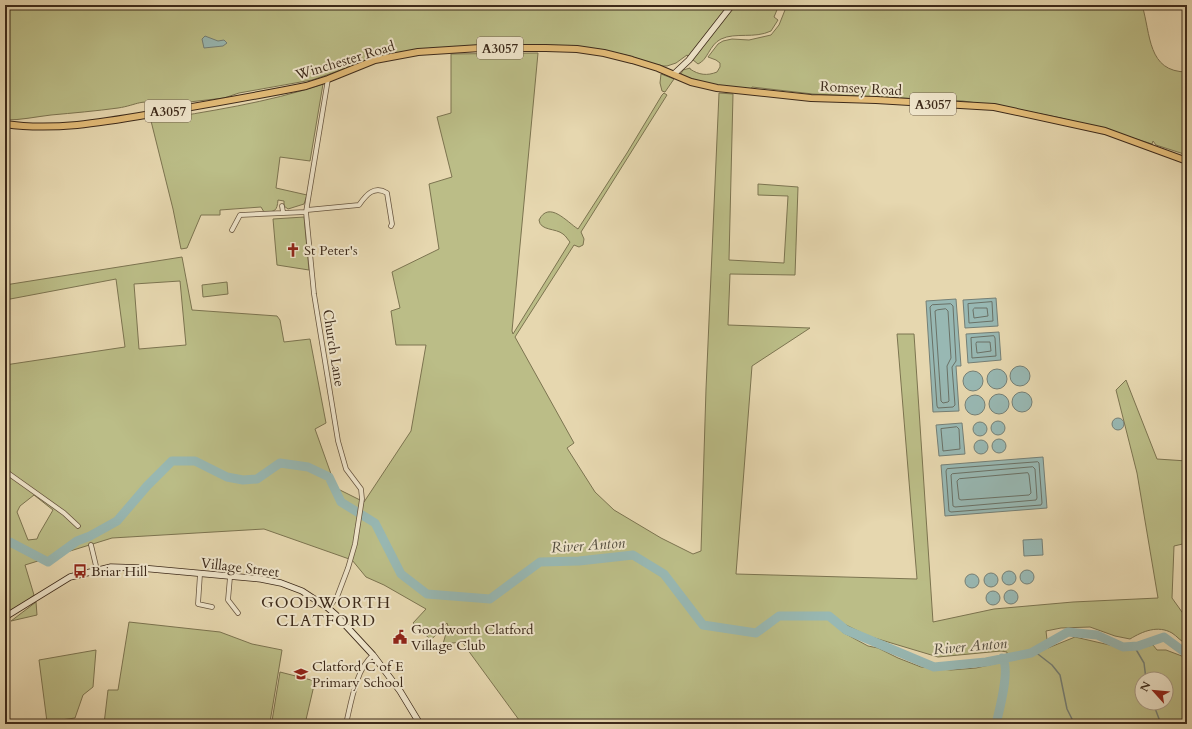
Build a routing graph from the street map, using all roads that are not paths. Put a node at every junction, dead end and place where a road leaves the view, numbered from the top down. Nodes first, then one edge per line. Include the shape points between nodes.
1 (732, 5) edge
2 (674, 74) junction
3 (328, 79) junction
4 (5, 124) edge
5 (1187, 161) edge
6 (282, 206) dead end
7 (307, 211) junction
8 (283, 212) junction
9 (391, 226) dead end
10 (232, 230) dead end
11 (5, 471) edge
12 (78, 526) dead end
13 (91, 545) dead end
14 (97, 570) junction
15 (200, 574) junction
16 (230, 577) junction
17 (212, 607) dead end
18 (328, 608) junction
19 (238, 613) dead end
20 (6, 617) edge
21 (373, 655) junction
22 (346, 724) edge
23 (420, 724) edge

1 - 2 street via 689,60
2 - 3 main road, Winchester Road / A3057 via 646,64 590,51 480,48 431,50 386,57
2 - 5 main road, Romsey Road / A3057 via 691,82 743,91 811,98 994,107 1105,132
3 - 4 main road, Winchester Road / A3057 via 275,92 106,122 48,126
3 - 7 street, Church Lane
6 - 8 street
7 - 8 street
7 - 9 street via 358,205 373,191 382,190 387,194
7 - 18 street, Church Lane via 314,294 338,441 346,469 361,489 362,499 355,544 343,583 337,597
8 - 10 street via 240,215
11 - 12 street
13 - 14 street
14 - 15 street, Village Street via 124,566
14 - 20 street, Village Street via 70,577
15 - 16 street, Village Street
15 - 17 street via 198,604
16 - 18 street, Village Street via 281,583 302,591
16 - 19 street via 228,600
18 - 21 street, Village Street
21 - 22 street via 367,660 361,673
21 - 23 street, Village Street via 400,691

